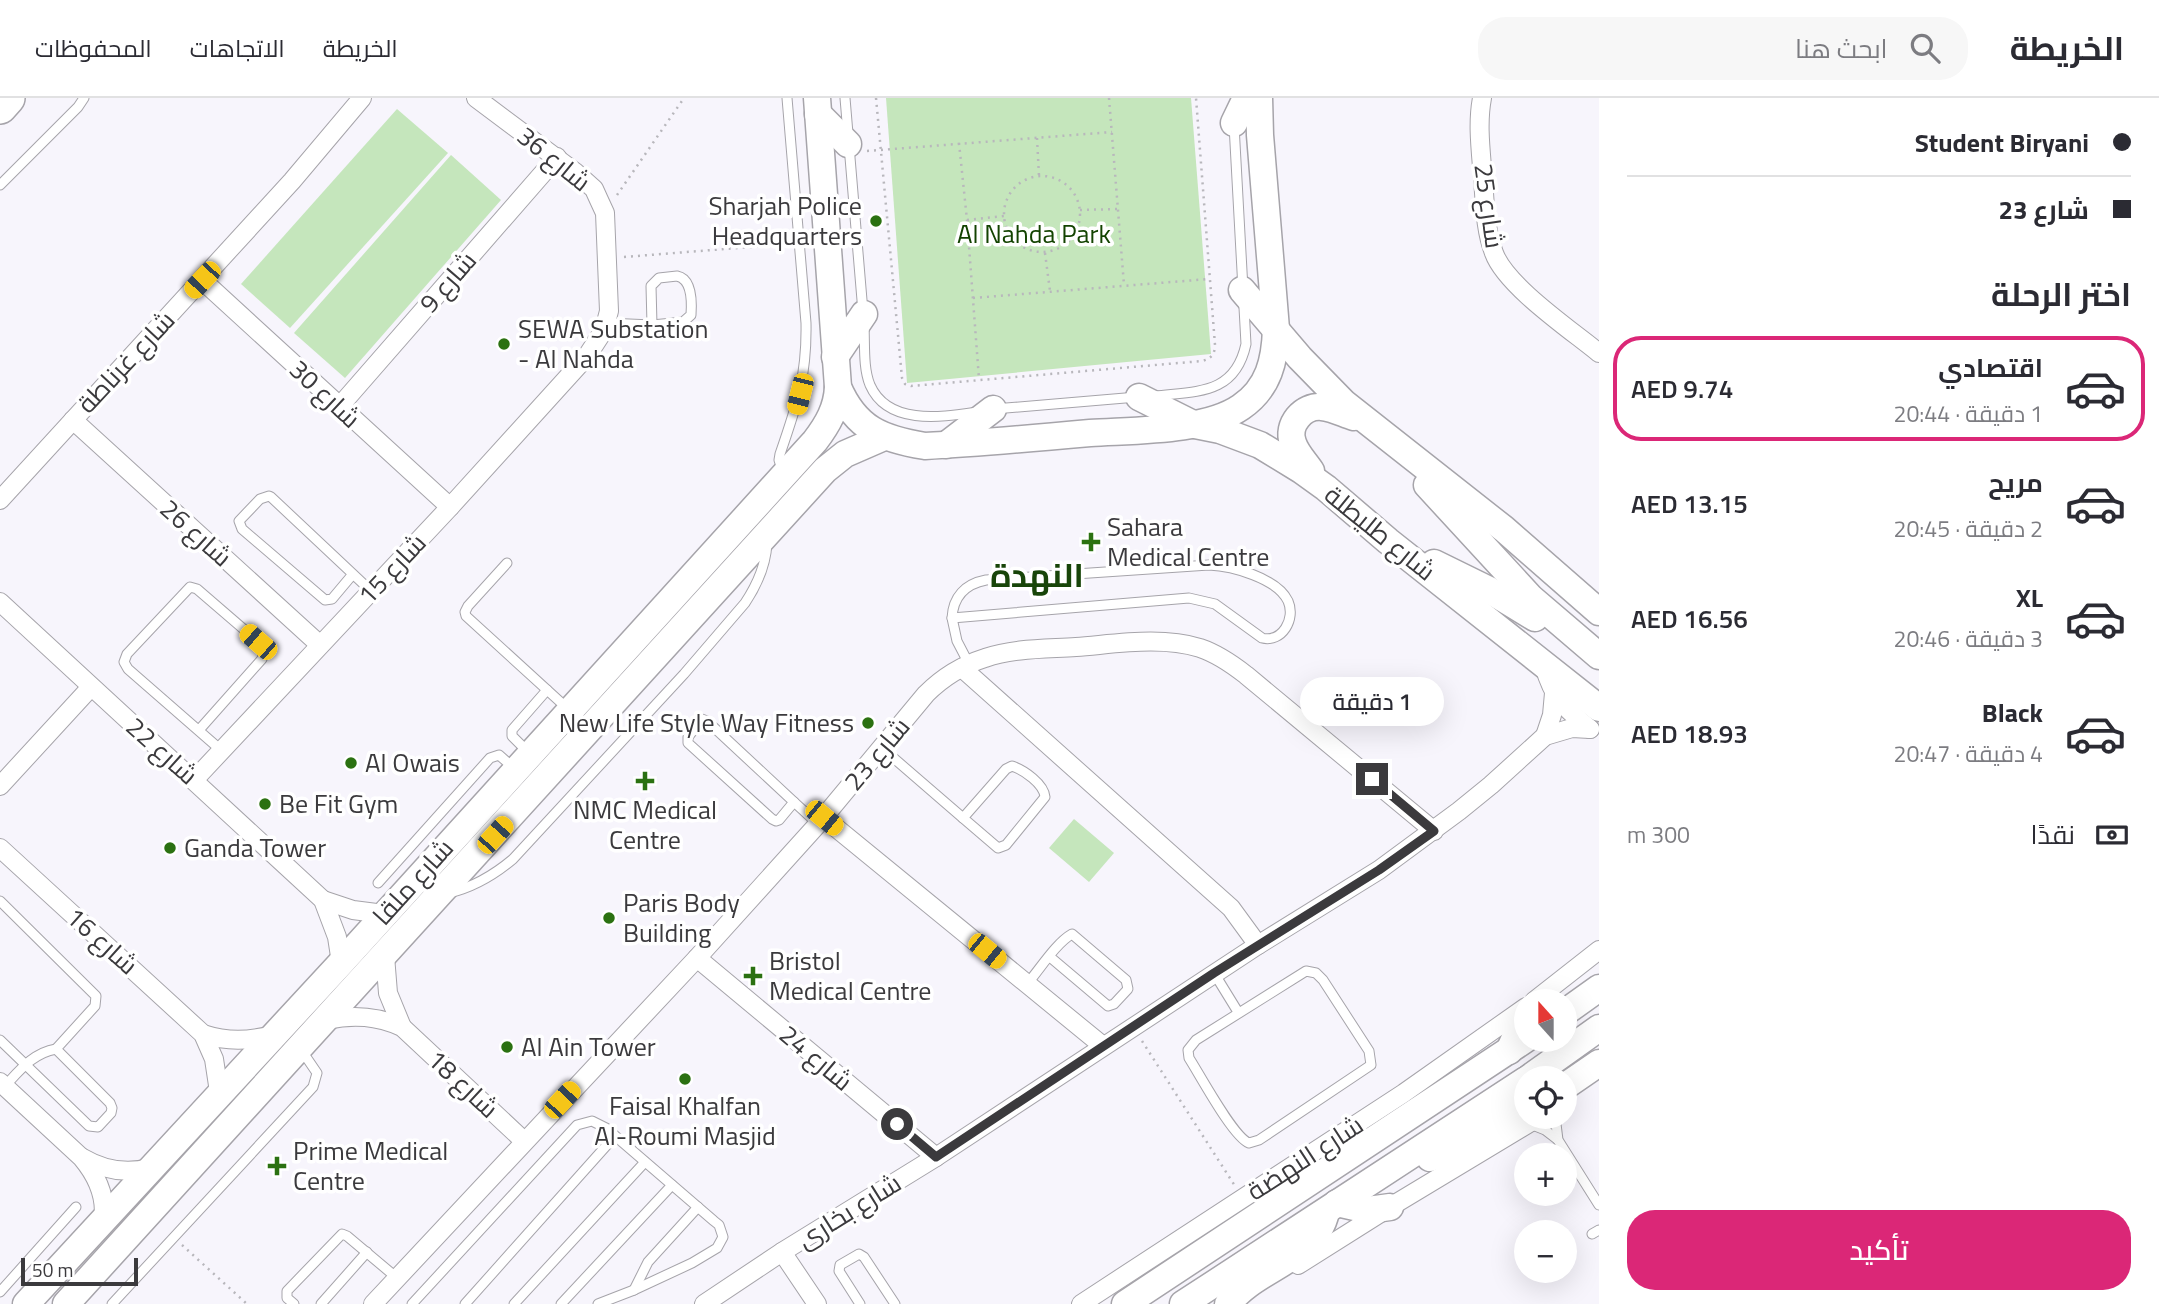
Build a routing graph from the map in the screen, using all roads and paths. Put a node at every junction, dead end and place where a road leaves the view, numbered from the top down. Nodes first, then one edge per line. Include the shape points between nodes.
1 (8, 98) edge
2 (84, 98) edge
3 (362, 98) edge
4 (476, 98) edge
5 (684, 98) edge
6 (787, 98) edge
7 (845, 98) edge
8 (876, 98) edge
9 (1109, 98) edge
10 (1196, 98) edge
11 (1259, 98) edge
12 (1482, 98) edge
13 (817, 102) edge
14 (0, 107) edge
15 (1237, 111) edge
16 (1112, 132) junction
17 (1037, 138) junction
18 (959, 143) junction
19 (849, 148) junction
20 (881, 149) junction
21 (556, 157) junction
22 (1039, 176) junction
23 (0, 185) edge
24 (1117, 209) junction
25 (1080, 210) junction
26 (605, 213) junction
27 (1004, 216) junction
28 (967, 220) junction
29 (798, 243) junction
30 (1045, 252) junction
31 (608, 258) junction
32 (1209, 279) junction
33 (202, 280) junction
34 (1124, 285) junction
35 (1242, 290) junction
36 (1050, 291) junction
37 (973, 298) junction
38 (864, 314) junction
39 (607, 323) junction
40 (652, 325) junction
41 (1276, 329) junction
42 (1599, 353) edge
43 (587, 356) joint
44 (835, 357) junction
45 (979, 379) junction
46 (838, 387) junction
47 (1139, 397) junction
48 (339, 407) junction
49 (993, 409) junction
50 (72, 421) junction
51 (1369, 422) junction
52 (1195, 425) junction
53 (884, 437) junction
54 (1395, 442) junction
55 (946, 445) junction
56 (784, 476) junction
57 (1326, 488) junction
58 (0, 500) edge
59 (450, 507) junction
60 (1388, 541) junction
61 (507, 563) dead end
62 (353, 574) junction
63 (371, 591) junction
64 (0, 603) edge
65 (1597, 608) edge
66 (952, 618) junction
67 (320, 645) junction
68 (1599, 656) edge
69 (1543, 663) junction
70 (965, 666) junction
71 (1599, 670) edge
72 (91, 687) junction
73 (547, 690) junction
74 (1554, 693) junction
75 (569, 710) junction
76 (1596, 725) edge
77 (199, 730) junction
78 (1545, 736) junction
79 (882, 748) junction
80 (222, 751) junction
81 (523, 762) junction
82 (194, 780) junction
83 (0, 786) edge
84 (794, 802) junction
85 (963, 818) junction
86 (821, 821) junction
87 (1434, 831) junction
88 (0, 848) edge
89 (378, 883) dead end
90 (323, 900) junction
91 (0, 901) edge
92 (384, 914) junction
93 (1258, 945) junction
94 (1599, 950) edge
95 (385, 956) junction
96 (1050, 957) junction
97 (696, 958) junction
98 (341, 963) junction
99 (1214, 973) junction
100 (1027, 984) junction
101 (1599, 988) edge
102 (1549, 989) edge
103 (1577, 1004) edge
104 (1238, 1012) junction
105 (1514, 1015) edge
106 (327, 1020) junction
107 (402, 1027) junction
108 (1133, 1027) junction
109 (1599, 1028) edge
110 (204, 1034) junction
111 (273, 1035) junction
112 (0, 1040) edge
113 (1103, 1046) junction
114 (1514, 1047) edge
115 (300, 1048) junction
116 (56, 1049) junction
117 (1599, 1063) edge
118 (25, 1064) junction
119 (1545, 1066) edge
120 (1577, 1078) edge
121 (1599, 1078) edge
122 (2, 1084) edge
123 (1514, 1088) edge
124 (219, 1092) junction
125 (1577, 1093) edge
126 (1514, 1123) edge
127 (1514, 1128) edge
128 (1544, 1129) edge
129 (1557, 1129) edge
130 (615, 1136) junction
131 (1558, 1140) junction
132 (524, 1141) junction
133 (936, 1157) junction
134 (82, 1158) junction
135 (645, 1161) junction
136 (1404, 1161) junction
137 (150, 1168) junction
138 (672, 1185) junction
139 (1243, 1198) junction
140 (1599, 1205) edge
141 (76, 1207) dead end
142 (698, 1207) junction
143 (1332, 1207) junction
144 (1390, 1207) junction
145 (103, 1222) junction
146 (174, 1238) junction
147 (79, 1248) junction
148 (367, 1252) junction
149 (782, 1252) junction
150 (397, 1278) junction
151 (634, 1290) junction
152 (0, 1292) edge
153 (1116, 1298) edge
154 (26, 1304) edge
155 (53, 1304) edge
156 (66, 1304) edge
157 (112, 1304) edge
158 (247, 1304) edge
159 (294, 1304) edge
160 (321, 1304) edge
161 (373, 1304) edge
162 (412, 1304) edge
163 (465, 1304) edge
164 (514, 1304) edge
165 (561, 1304) edge
166 (598, 1304) edge
167 (704, 1304) edge
168 (817, 1304) edge
169 (860, 1304) edge
170 (895, 1304) edge
171 (1081, 1304) edge
172 (1183, 1304) edge
173 (1228, 1304) edge
174 (1236, 1304) edge

1 - 14 highway
2 - 23 lane
3 - 33 street, شارع غرناطة
4 - 21 street, شارع 36
5 - 26 path
6 - 29 lane
7 - 19 lane
8 - 20 path
9 - 16 path
10 - 32 path
11 - 41 street
12 - 42 street, شارع 25 via 1481,146 1494,256 1514,282
13 - 19 street
13 - 44 street
15 - 35 lane
16 - 17 path
16 - 24 path
17 - 18 path
17 - 22 path
18 - 20 path
18 - 28 path
19 - 20 path
19 - 38 lane
20 - 45 path via 903,381 911,386
21 - 26 street, شارع 36 via 594,189
21 - 48 street, شارع 9
22 - 25 path via 1067,185
22 - 27 path via 1010,194
24 - 25 path
24 - 34 path
25 - 30 path via 1071,238
26 - 31 street, شارع 36
27 - 28 path
27 - 30 path via 1007,228 1022,246
28 - 37 path
29 - 31 path
29 - 56 lane via 806,349 798,403 780,454
30 - 36 path
31 - 39 street, شارع 36
32 - 34 path
32 - 45 path via 1215,350 1207,360
33 - 48 street, شارع 30
33 - 50 street, شارع غرناطة
34 - 36 path
35 - 41 street
35 - 47 lane via 1246,344 1243,358 1227,380 1202,391
36 - 37 path
37 - 45 path
38 - 44 street
38 - 49 lane via 870,384 890,408 920,416
39 - 40 lane
39 - 43 street, شارع 36
40 - 40 lane via 689,318 689,286 683,277 659,278 653,283
41 - 51 street via 1321,382
41 - 52 street via 1270,374 1257,394 1240,409
43 - 59 street, شارع 15
44 - 46 street
46 - 53 street via 855,417
46 - 56 street, شارع ملقا via 838,402 824,429
47 - 49 lane
47 - 52 street, شارع طليطلة
48 - 59 street, شارع 30
49 - 55 street
50 - 58 street, شارع غرناطة
50 - 67 street, شارع 26
51 - 54 street
51 - 57 street via 1324,407 1307,409 1295,421 1293,445
52 - 55 street
52 - 57 street, شارع طليطلة via 1260,445
53 - 55 street via 925,446
53 - 95 street, شارع ملقا via 835,461
54 - 65 street
54 - 68 street via 1407,463 1520,587
56 - 75 street, شارع ملقا
57 - 60 street, شارع طليطلة
59 - 63 street, شارع 15
60 - 69 street, شارع طليطلة
60 - 71 street via 1501,596
61 - 73 lane via 465,612
62 - 62 lane via 269,496 239,521 242,529 325,600
62 - 63 lane
63 - 67 street, شارع 15
64 - 72 street, شارع 22
66 - 66 lane via 1189,598 1214,604 1262,638 1271,639 1283,632 1290,614 1286,597 1265,581 1240,569 1209,565 975,582 958,595
66 - 70 lane
67 - 80 street, شارع 15
69 - 74 street
69 - 76 street, شارع طليطلة
70 - 79 street, شارع 23 via 926,694
70 - 87 street, شارع 23 via 1030,650 1174,642 1200,648 1247,675
70 - 93 street via 1231,908
72 - 82 street, شارع 22
72 - 83 street
73 - 75 lane
73 - 81 lane via 512,730
74 - 76 street via 1563,706
74 - 78 street
75 - 81 street, شارع ملقا
76 - 78 street, شارع بخارى
77 - 77 lane via 124,662 190,587 264,650 262,659
77 - 80 lane
78 - 87 street, شارع بخارى
79 - 85 lane
79 - 86 street, شارع 23
80 - 82 street, شارع 15
81 - 89 lane via 499,755 490,758
81 - 92 street, شارع ملقا
82 - 90 street, شارع 22
84 - 84 lane via 706,720 688,737 688,743 773,820 780,819
84 - 86 lane
85 - 85 lane via 1001,849 1043,800 1044,790 1018,768 1009,767
86 - 97 street, شارع 23
86 - 100 street
87 - 93 street, شارع بخارى
88 - 110 street, شارع 16
90 - 92 street, شارع 22
90 - 98 street, شارع 22 via 334,924
91 - 116 lane via 96,996 95,1006
92 - 98 street, شارع ملقا
93 - 99 street, شارع بخارى
94 - 102 street
95 - 106 street, شارع ملقا
95 - 107 street, شارع 18 via 388,993
96 - 96 lane via 1108,1006 1128,989 1126,979 1075,935 1067,937
96 - 100 lane
97 - 132 street, شارع 23
97 - 133 street, شارع 24
98 - 111 street, شارع ملقا
99 - 104 lane
99 - 108 street, شارع بخارى
100 - 113 street
101 - 103 street
104 - 104 lane via 1311,971 1323,980 1369,1051 1371,1065 1259,1140 1244,1141 1188,1054 1192,1042
105 - 139 street, شارع النهضة
106 - 107 street, شارع 18 via 365,1017
106 - 115 street, شارع ملقا
107 - 132 street, شارع 18
108 - 113 street, شارع بخارى
108 - 139 path
109 - 119 street
110 - 111 street via 229,1041
110 - 124 street, شارع 16
111 - 124 street, شارع ملقا
112 - 118 lane
113 - 133 street, شارع بخارى
114 - 153 street, شارع النهضة
115 - 146 lane via 317,1073 313,1087
115 - 156 street, شارع ملقا
116 - 118 lane
116 - 118 lane via 112,1105 111,1113 97,1127 89,1126
117 - 120 street
118 - 122 lane
121 - 125 street
122 - 134 street
123 - 136 street
124 - 137 street, شارع ملقا
126 - 136 street via 1438,1155
127 - 144 street
128 - 131 lane
129 - 131 lane
130 - 135 lane
130 - 162 lane via 592,1121 578,1125
130 - 163 lane
131 - 140 lane
132 - 150 street, شارع 23
133 - 149 street, شارع بخارى
134 - 137 street via 117,1171
134 - 145 street via 101,1192
135 - 138 lane
135 - 164 lane
136 - 143 street
137 - 145 street, شارع ملقا
138 - 142 lane
138 - 165 lane
139 - 153 street, شارع النهضة
141 - 152 lane
142 - 151 lane via 649,1262
142 - 151 lane via 722,1231 717,1248
143 - 144 street
143 - 172 street
143 - 173 street via 1310,1243
144 - 174 street
145 - 147 street, شارع ملقا
146 - 157 lane
146 - 158 path
147 - 154 street, شارع ملقا
147 - 155 street via 92,1255 91,1263
148 - 150 lane
148 - 159 lane via 340,1234 287,1291 286,1298
148 - 160 lane
149 - 167 street, شارع بخارى
149 - 168 street
150 - 161 street, شارع 23
151 - 166 lane
153 - 171 street, شارع النهضة
169 - 170 lane via 839,1271 840,1265 859,1254

